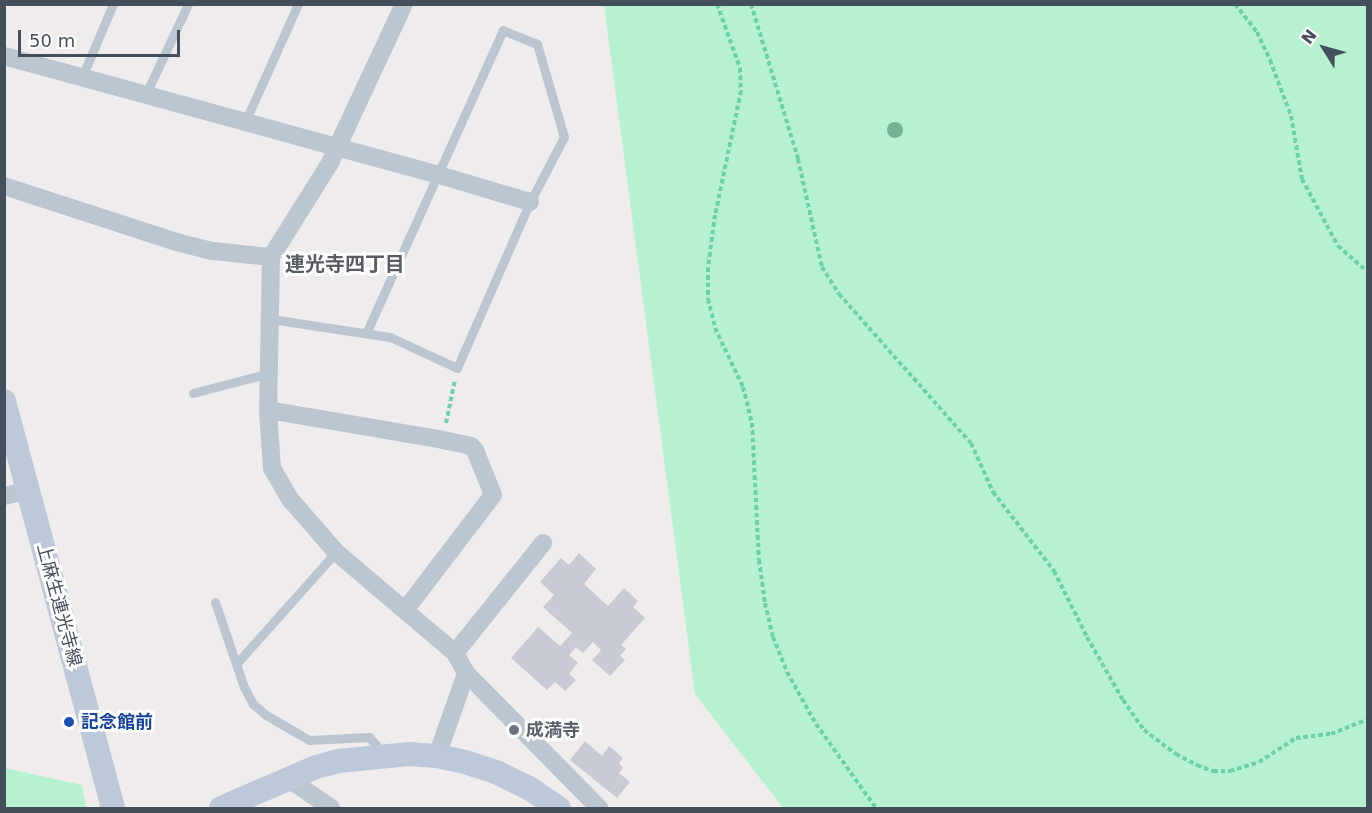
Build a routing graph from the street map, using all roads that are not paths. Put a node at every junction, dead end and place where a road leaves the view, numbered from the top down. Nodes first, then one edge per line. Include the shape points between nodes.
1 (113, 4) edge
2 (188, 4) edge
3 (298, 4) edge
4 (404, 4) edge
5 (4, 56) edge
6 (82, 77) junction
7 (145, 96) junction
8 (244, 122) junction
9 (338, 147) junction
10 (436, 174) junction
11 (4, 186) edge
12 (530, 202) junction
13 (270, 257) junction
14 (271, 319) junction
15 (368, 331) junction
16 (269, 374) junction
17 (193, 393) dead end
18 (4, 401) edge
19 (268, 410) junction
20 (28, 490) junction
21 (4, 496) edge
22 (543, 543) dead end
23 (336, 552) junction
24 (215, 602) dead end
25 (405, 610) junction
26 (455, 653) junction
27 (237, 663) junction
28 (466, 673) junction
29 (437, 756) junction
30 (376, 757) junction
31 (289, 779) junction
32 (113, 808) edge
33 (221, 808) edge
34 (331, 808) edge
35 (559, 808) edge
36 (599, 808) edge

1 - 6 lane
2 - 7 lane
3 - 8 lane
4 - 9 street
5 - 6 street
6 - 7 street
7 - 8 street
8 - 9 street
9 - 10 street
9 - 13 street
10 - 12 street
10 - 12 lane via 503,30 537,44 564,137
10 - 15 lane
11 - 13 street via 176,242 213,251
12 - 15 lane via 457,368
13 - 14 street
14 - 15 lane
14 - 16 street
16 - 17 lane
16 - 19 street
18 - 20 main road, 上麻生連光寺線
19 - 23 street via 272,468 290,499
19 - 25 street via 442,440 475,450 493,495
20 - 21 street
20 - 32 main road, 上麻生連光寺線
22 - 26 street
23 - 25 street
23 - 27 lane
24 - 27 lane
25 - 26 street
26 - 28 street
27 - 30 lane via 253,704 266,715 309,740 369,737 376,745
28 - 29 street
28 - 36 street
29 - 30 main road
29 - 35 main road via 498,773
30 - 31 main road via 332,763
31 - 33 main road
31 - 34 street

